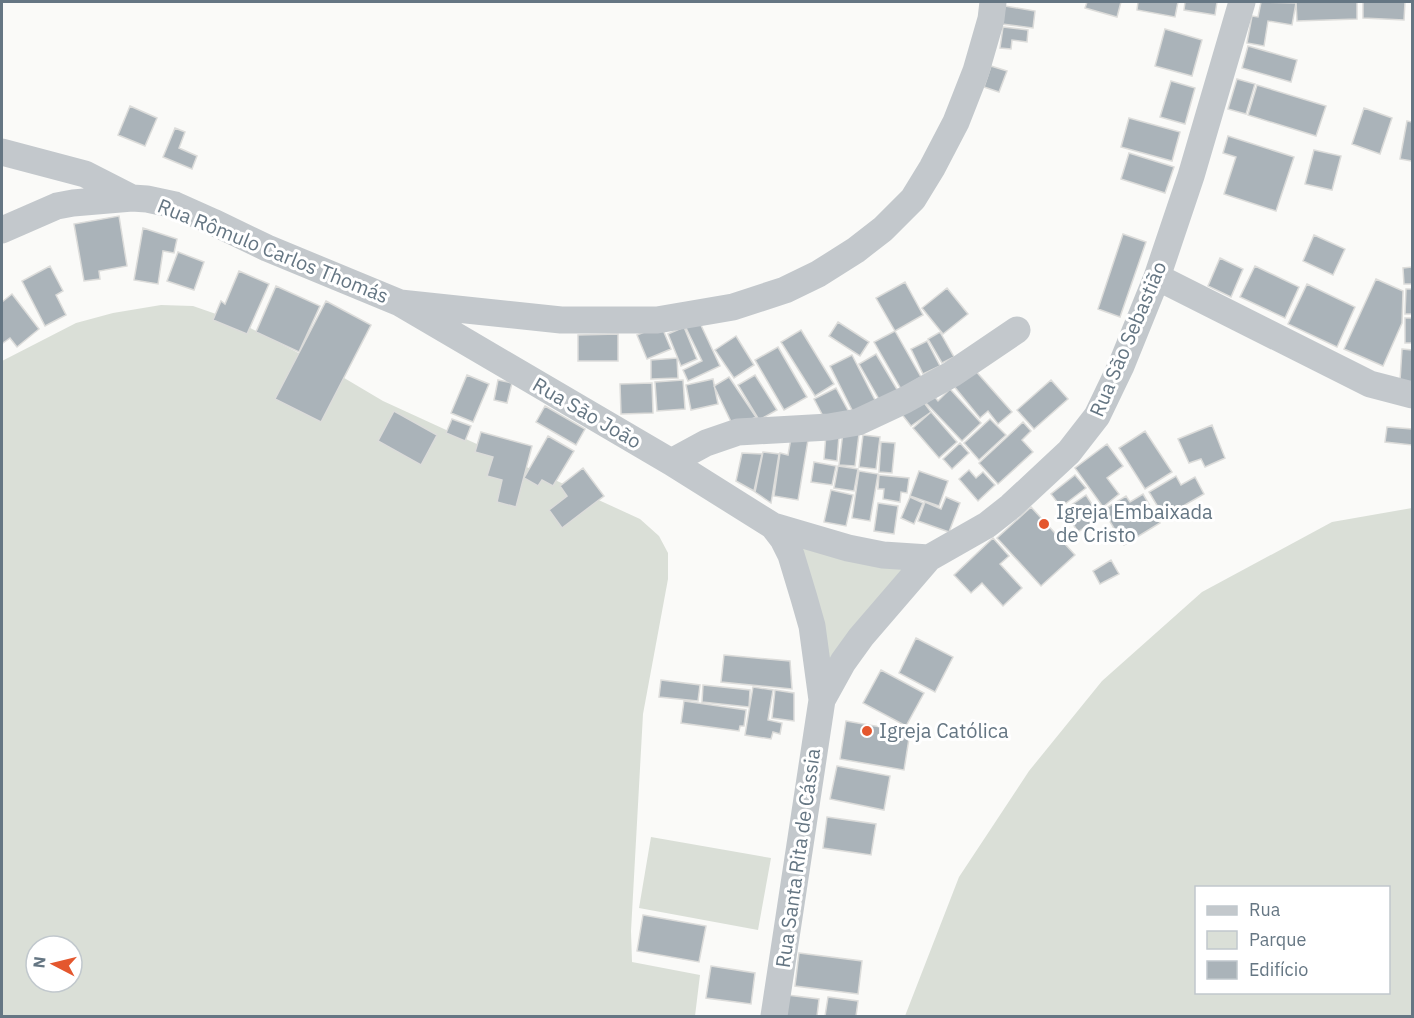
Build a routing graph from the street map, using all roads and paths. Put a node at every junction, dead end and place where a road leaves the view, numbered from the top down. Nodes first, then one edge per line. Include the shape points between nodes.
1 (993, 2) edge
2 (1242, 2) edge
3 (2, 152) edge
4 (132, 198) junction
5 (2, 230) edge
6 (1156, 277) junction
7 (400, 303) junction
8 (1017, 330) dead end
9 (1413, 395) edge
10 (671, 462) junction
11 (773, 526) junction
12 (929, 558) junction
13 (822, 700) junction
14 (774, 1017) edge

1 - 7 street, Rua Rômulo Carlos Thomás via 976,71 956,122 913,199 884,230 818,274 733,307 657,320 561,320
2 - 6 street, Rua São Sebastião via 1191,176
3 - 4 street via 85,174
4 - 5 street, Rua Rômulo Carlos Thomás via 57,206
4 - 7 street, Rua Rômulo Carlos Thomás via 175,206
6 - 9 street via 1370,384
6 - 12 street, Rua São Sebastião via 1108,395 1084,435 1011,506 987,525
7 - 10 street, Rua São João
8 - 10 street via 952,374 858,422 738,432 706,443
10 - 11 street, Rua São João
11 - 12 street via 848,548
11 - 13 street, Rua Santa Rita de Cássia via 791,555 812,626
12 - 13 street, Rua Santa Rita de Cássia via 861,637
13 - 14 street, Rua Santa Rita de Cássia

